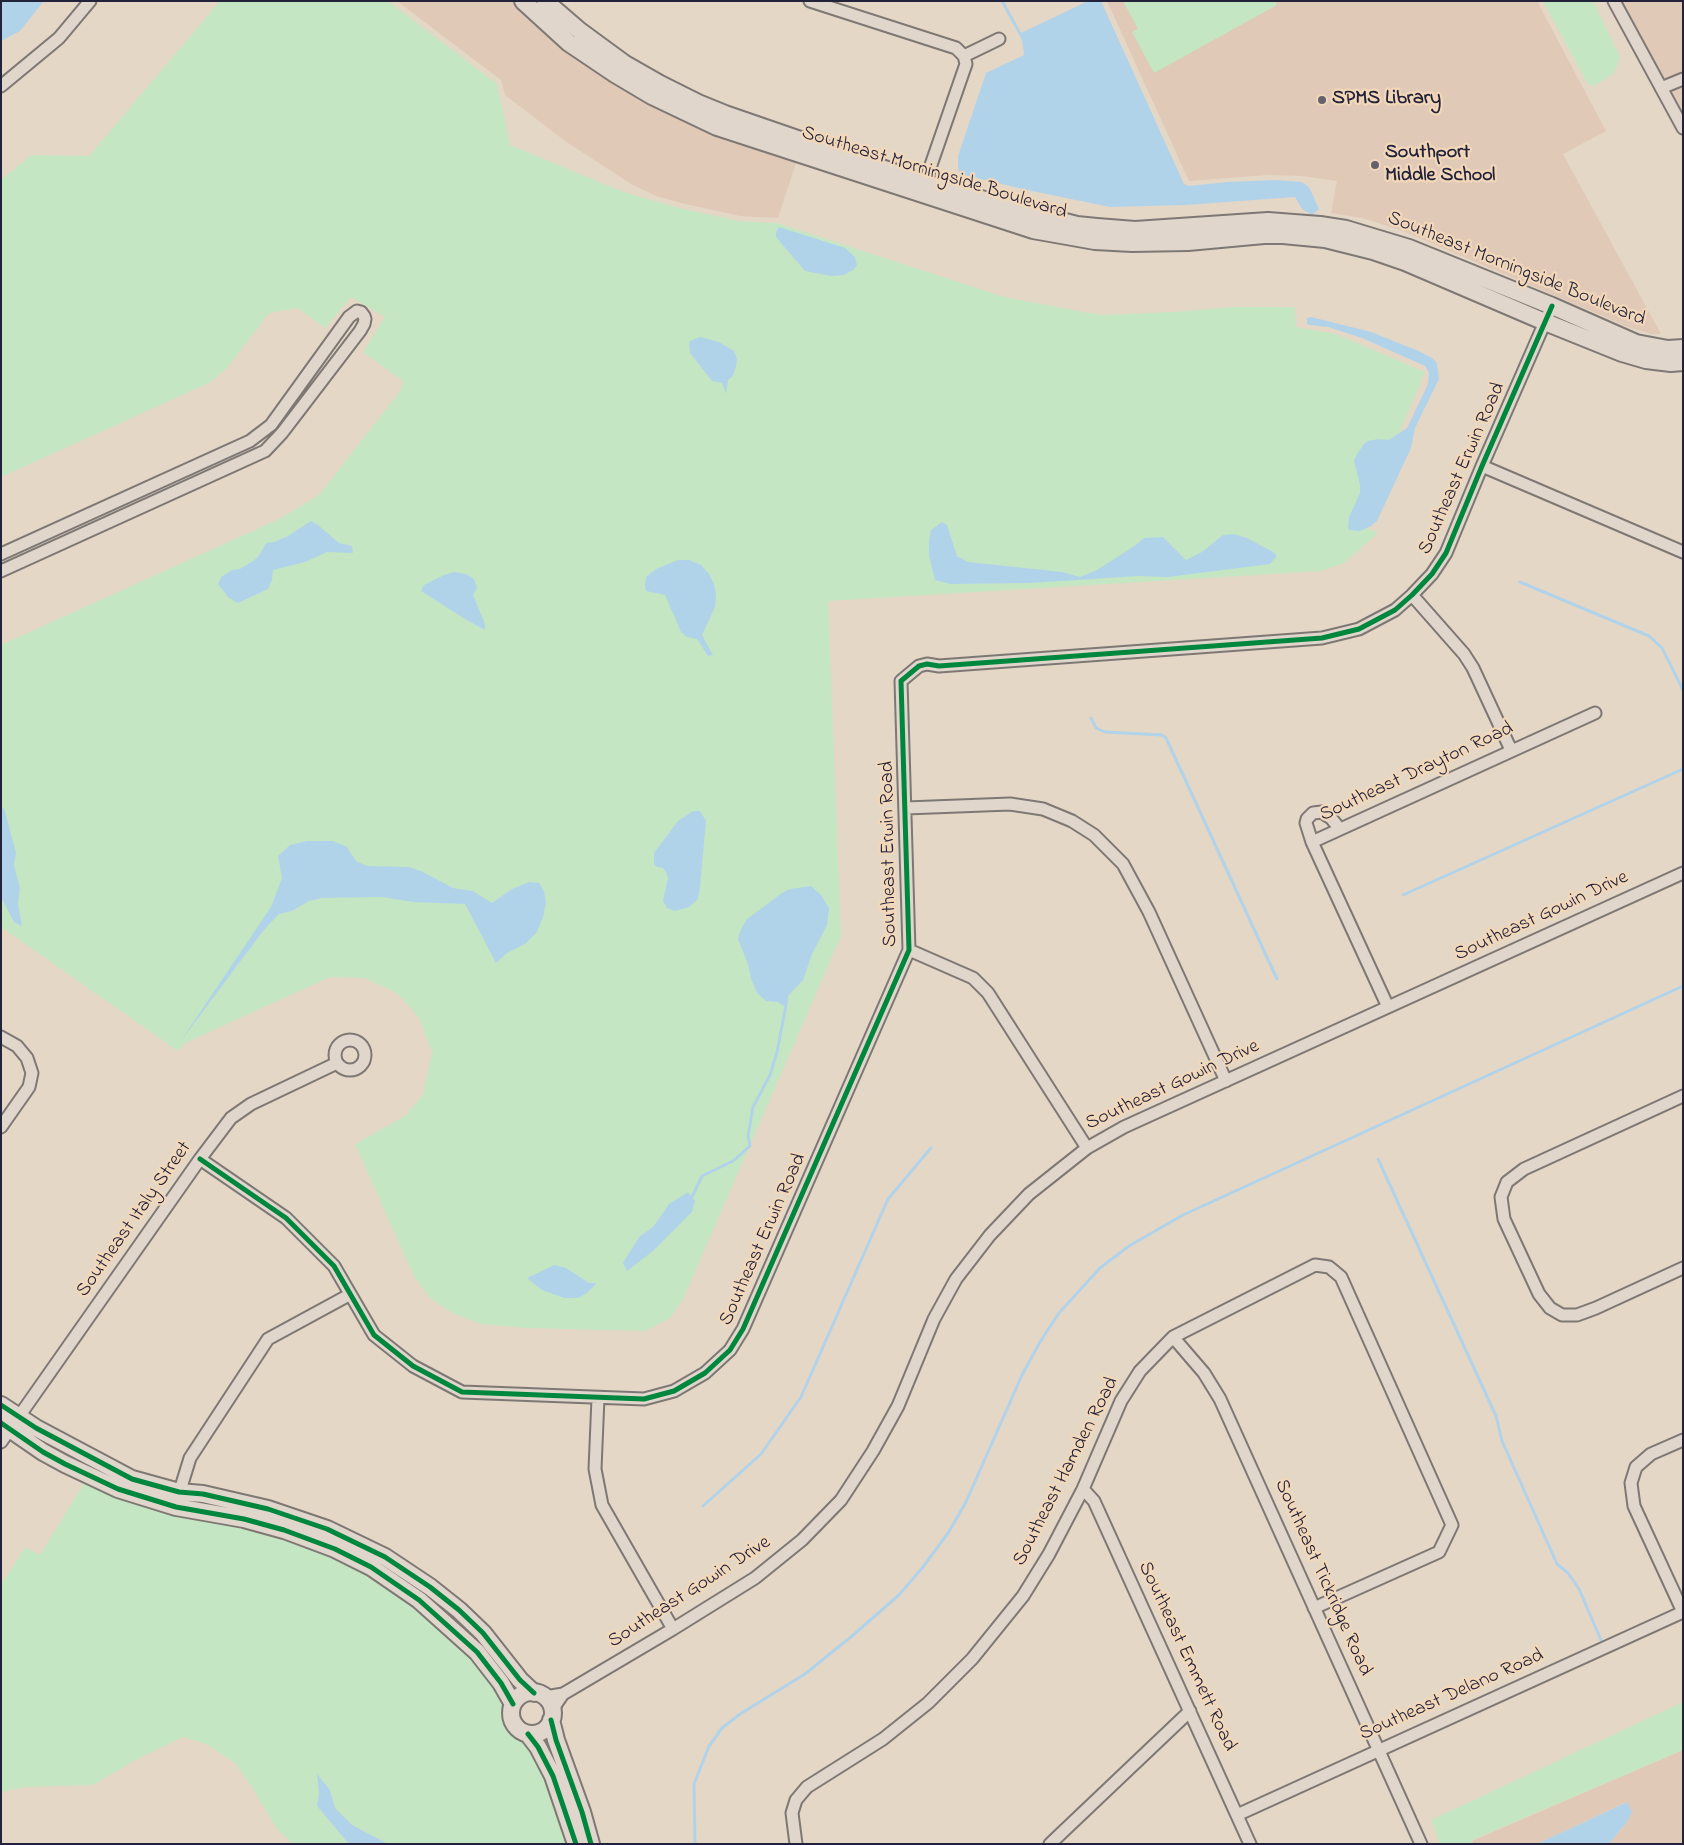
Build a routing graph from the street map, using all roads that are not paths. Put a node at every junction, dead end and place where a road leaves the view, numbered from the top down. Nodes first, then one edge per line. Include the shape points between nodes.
1 (90, 1) edge
2 (523, 1) edge
3 (545, 1) edge
4 (810, 1) edge
5 (1614, 1) edge
6 (999, 39) dead end
7 (964, 56) junction
8 (1683, 79) edge
9 (1, 86) edge
10 (1661, 88) junction
11 (656, 90) junction
12 (1683, 128) edge
13 (923, 188) junction
14 (1407, 255) junction
15 (1552, 306) junction
16 (1545, 322) junction
17 (1683, 348) edge
18 (1683, 362) edge
19 (203, 463) junction
20 (1482, 466) junction
21 (212, 474) junction
22 (44, 535) junction
23 (51, 548) junction
24 (1683, 552) edge
25 (1, 554) edge
26 (1, 571) edge
27 (1412, 595) junction
28 (1595, 713) dead end
29 (1512, 750) junction
30 (906, 808) junction
31 (1339, 828) junction
32 (1312, 842) junction
33 (1683, 873) edge
34 (909, 950) junction
35 (1388, 1007) junction
36 (1, 1037) edge
37 (337, 1063) dead end
38 (1226, 1081) junction
39 (1683, 1096) edge
40 (1, 1127) edge
41 (1087, 1148) junction
42 (200, 1159) junction
43 (1683, 1268) edge
44 (349, 1295) junction
45 (1173, 1337) junction
46 (598, 1398) junction
47 (1, 1405) edge
48 (8, 1428) edge
49 (1683, 1440) edge
50 (1083, 1489) junction
51 (178, 1500) junction
52 (316, 1533) junction
53 (450, 1602) junction
54 (1314, 1608) junction
55 (1683, 1612) edge
56 (438, 1615) junction
57 (673, 1629) junction
58 (513, 1704) junction
59 (546, 1705) junction
60 (1190, 1711) junction
61 (528, 1734) junction
62 (1379, 1750) junction
63 (1237, 1815) junction
64 (576, 1844) edge
65 (591, 1844) edge
66 (796, 1844) edge
67 (1050, 1844) edge
68 (1250, 1844) edge
69 (1421, 1844) edge

1 - 9 street via 59,38
2 - 11 street, Southeast Morningside Boulevard via 569,44
3 - 11 street, Southeast Morningside Boulevard
4 - 7 street via 956,48
5 - 10 street
6 - 7 street
7 - 13 street via 966,64
8 - 10 street
10 - 12 street
11 - 13 street, Southeast Morningside Boulevard via 716,127 796,146
13 - 14 street, Southeast Morningside Boulevard via 1033,230 1096,234 1132,243 1178,242 1254,229
14 - 15 street, Southeast Morningside Boulevard
14 - 16 street, Southeast Morningside Boulevard
15 - 16 street, Southeast Erwin Road
15 - 17 street, Southeast Morningside Boulevard via 1636,343
16 - 18 street, Southeast Morningside Boulevard via 1646,360
16 - 20 street, Southeast Erwin Road
19 - 21 street
19 - 21 street via 250,441 271,424 349,317 354,312 361,312 366,319 360,331 273,443 256,455
19 - 22 street
20 - 24 street
20 - 27 street, Southeast Erwin Road via 1446,553
21 - 23 street
22 - 23 street
22 - 25 street
23 - 26 street
27 - 29 street via 1464,654
27 - 30 street, Southeast Erwin Road via 1395,610 1358,629 1322,638 919,666 901,681
28 - 29 street, Southeast Drayton Road
29 - 31 street, Southeast Drayton Road
30 - 34 street, Southeast Erwin Road
30 - 38 street via 1010,804 1043,809 1094,835 1124,864 1150,912
31 - 32 street, Southeast Drayton Road
31 - 32 street via 1326,814 1313,813 1306,818
32 - 35 street, Southeast Drayton Road
33 - 35 street, Southeast Gowin Drive
34 - 41 street via 973,978 988,994
34 - 46 street, Southeast Erwin Road via 743,1329 730,1350 705,1373 674,1391 644,1399
35 - 38 street, Southeast Gowin Drive
36 - 40 street via 17,1046 27,1058 32,1073 28,1088
37 - 42 street, Southeast Italy Street via 251,1104 231,1118
38 - 41 street, Southeast Gowin Drive via 1124,1127
39 - 43 street via 1524,1169 1507,1182 1502,1197 1504,1219 1539,1294 1550,1308 1562,1315 1577,1315 1596,1308
41 - 57 street, Southeast Gowin Drive via 1029,1194 990,1235 956,1279 934,1319 898,1406 841,1500 802,1540 755,1578
42 - 44 street, Southeast Erwin Road via 286,1218 334,1266
42 - 48 street, Southeast Italy Street
44 - 46 street, Southeast Erwin Road via 374,1335 413,1366 462,1392
44 - 51 street via 268,1339 190,1458
45 - 50 street, Southeast Hamden Road via 1140,1371 1121,1401
45 - 54 street, Southeast Tickridge Road via 1204,1373 1220,1399
45 - 54 street, Southeast Hamden Road via 1315,1265 1329,1266 1342,1277 1452,1526 1439,1552
46 - 57 street via 595,1468 602,1504
47 - 48 street
48 - 51 street via 43,1452 131,1494
49 - 55 street via 1651,1454 1636,1468 1631,1483 1634,1506
50 - 60 street, Southeast Emmett Road via 1094,1501
50 - 66 street, Southeast Hamden Road via 1023,1596 972,1659 928,1703 882,1739 807,1787 796,1800 792,1813
51 - 52 street via 284,1530
52 - 53 street via 385,1557
52 - 56 street via 408,1591
53 - 56 street
53 - 59 street via 483,1633 520,1680
54 - 62 street, Southeast Tickridge Road
55 - 62 street, Southeast Delano Road
56 - 58 street via 477,1652 501,1682
57 - 59 street, Southeast Gowin Drive
58 - 59 street via 522,1695
58 - 61 street via 513,1723
59 - 61 street via 545,1729
59 - 65 street
60 - 63 street, Southeast Emmett Road
60 - 67 street
61 - 64 street via 554,1776
62 - 63 street, Southeast Delano Road
62 - 69 street, Southeast Tickridge Road
63 - 68 street, Southeast Emmett Road

